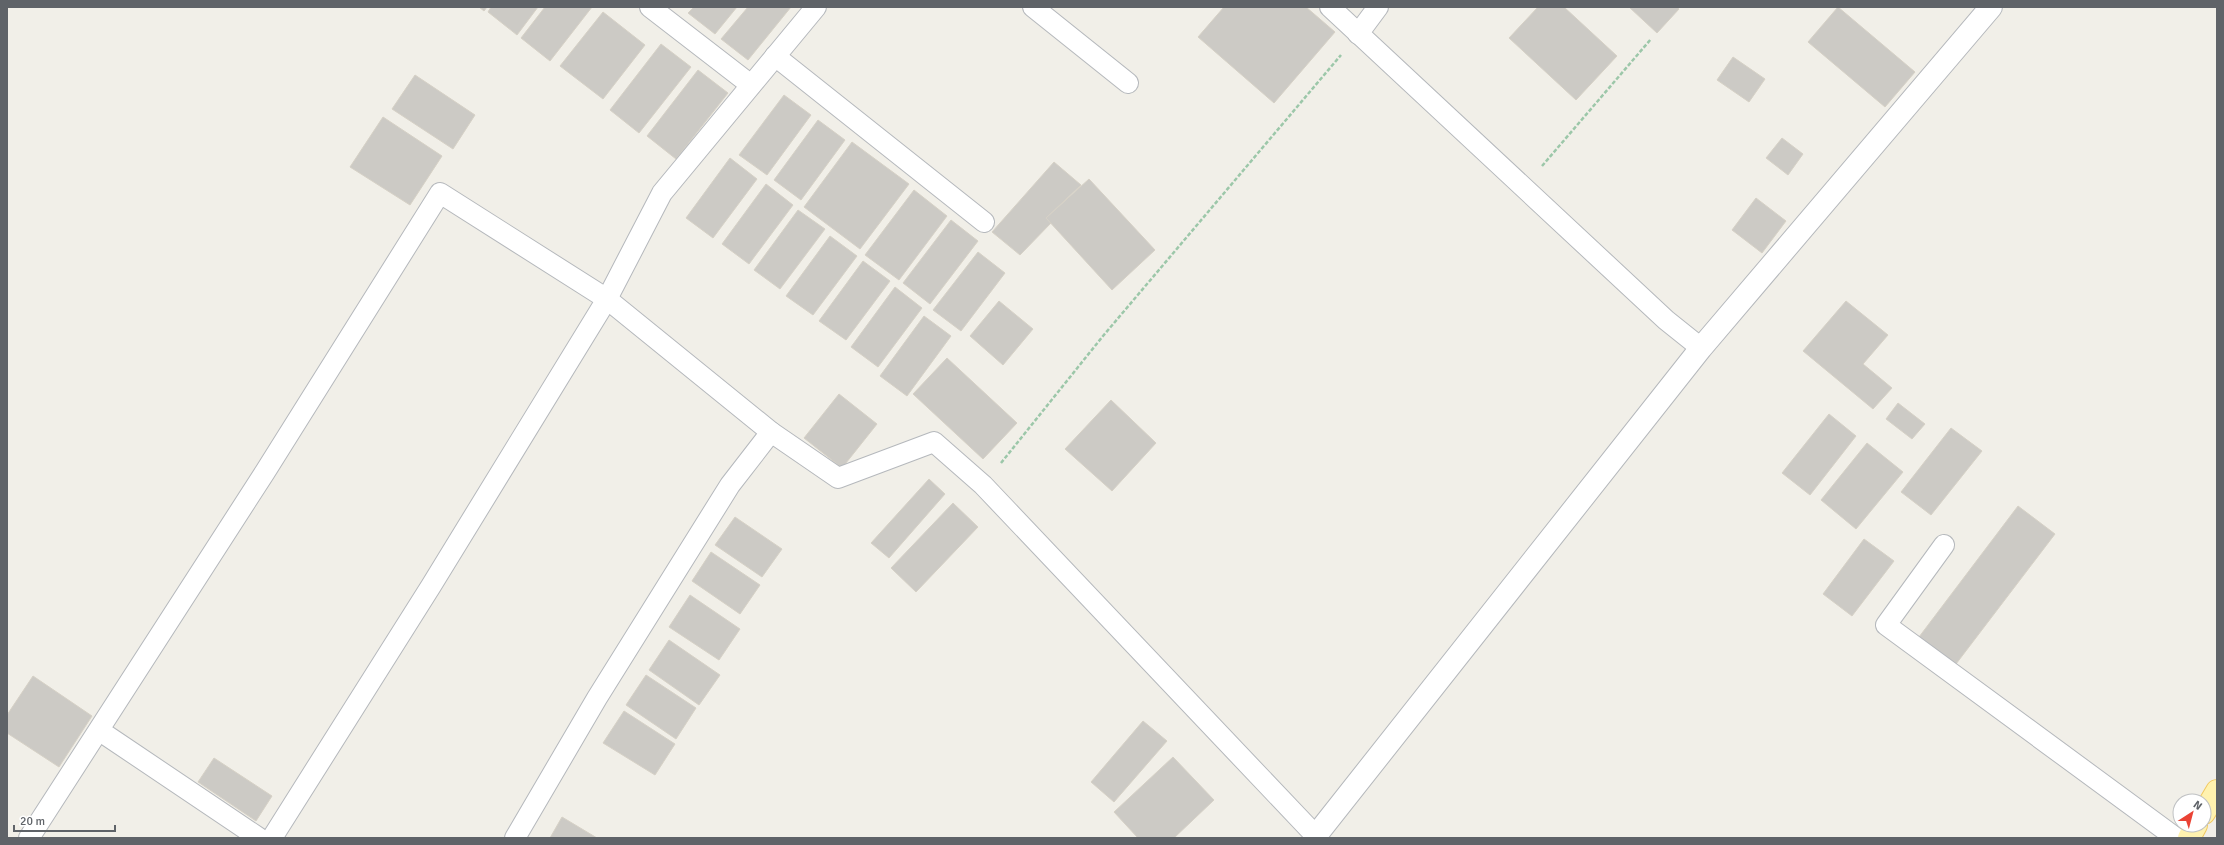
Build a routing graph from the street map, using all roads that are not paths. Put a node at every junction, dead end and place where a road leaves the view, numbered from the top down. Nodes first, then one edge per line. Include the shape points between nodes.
1 (650, 7) edge
2 (816, 7) edge
3 (1033, 7) edge
4 (1330, 7) edge
5 (1378, 7) edge
6 (1991, 7) edge
7 (1358, 34) junction
8 (775, 56) junction
9 (1128, 84) dead end
10 (751, 85) junction
11 (984, 222) dead end
12 (607, 298) junction
13 (1700, 348) junction
14 (771, 432) junction
15 (1944, 545) dead end
16 (100, 731) junction
17 (1315, 837) edge
18 (29, 838) edge
19 (259, 838) edge
20 (272, 838) edge
21 (515, 838) edge
22 (2176, 838) edge

1 - 10 lane
2 - 8 lane
3 - 9 lane
4 - 7 lane
5 - 7 lane
6 - 13 street
7 - 13 lane via 1666,320
8 - 10 lane
8 - 11 lane
10 - 12 lane via 662,193
12 - 14 lane
12 - 16 lane via 440,193
12 - 20 lane via 431,586
13 - 17 street
14 - 17 lane via 838,478 934,442 983,485
14 - 21 lane via 730,485 597,698
15 - 22 lane via 1886,625
16 - 18 lane
16 - 19 lane

